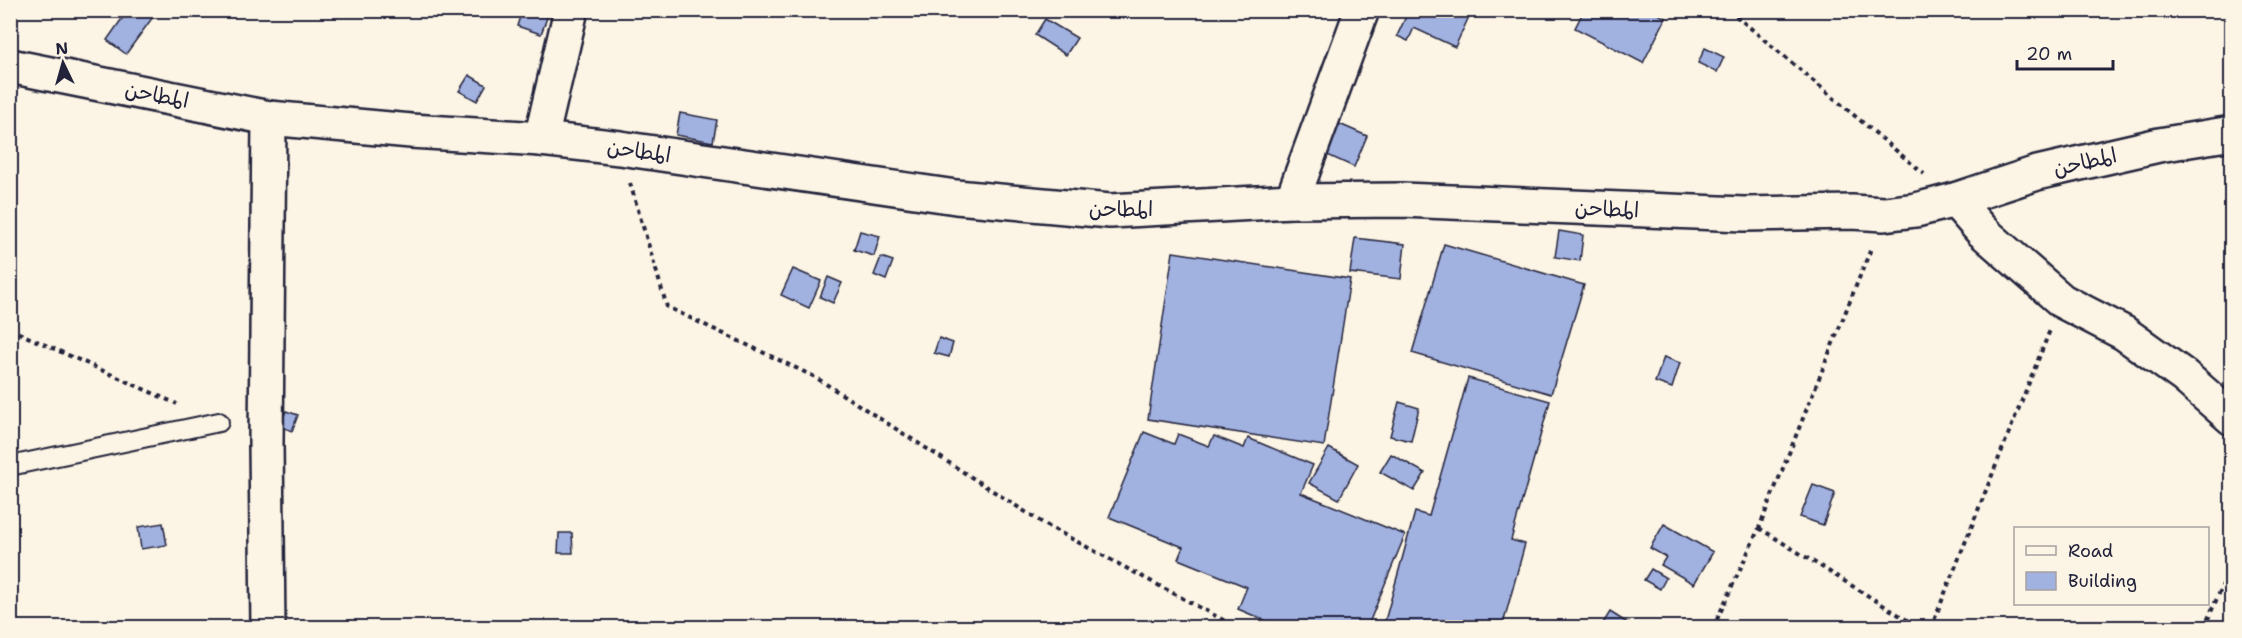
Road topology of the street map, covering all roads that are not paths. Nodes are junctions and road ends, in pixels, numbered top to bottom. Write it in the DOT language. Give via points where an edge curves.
graph roads {
  1 [pos="571,10"];
  2 [pos="1362,10"];
  3 [pos="10,66"];
  4 [pos="269,118"];
  5 [pos="2232,133"];
  6 [pos="542,139"];
  7 [pos="1955,200"];
  8 [pos="1292,201"];
  9 [pos="2232,418"];
  10 [pos="219,422"];
  11 [pos="10,466"];
  12 [pos="268,627"];
  1 -- 6 [label="main road"];
  2 -- 8 [label="main road"];
  3 -- 4 [label="main road, المطاحن"];
  4 -- 6 [label="main road, المطاحن"];
  4 -- 12 [label="main road"];
  5 -- 7 [label="main road, المطاحن" via="2037,172"];
  6 -- 8 [label="main road, المطاحن" via="956,197 1110,212"];
  7 -- 8 [label="main road, المطاحن" via="1884,214 1744,214 1402,200"];
  7 -- 9 [label="main road" via="1982,231 2062,301 2124,333 2184,376"];
  10 -- 11 [label="lane"];
}
